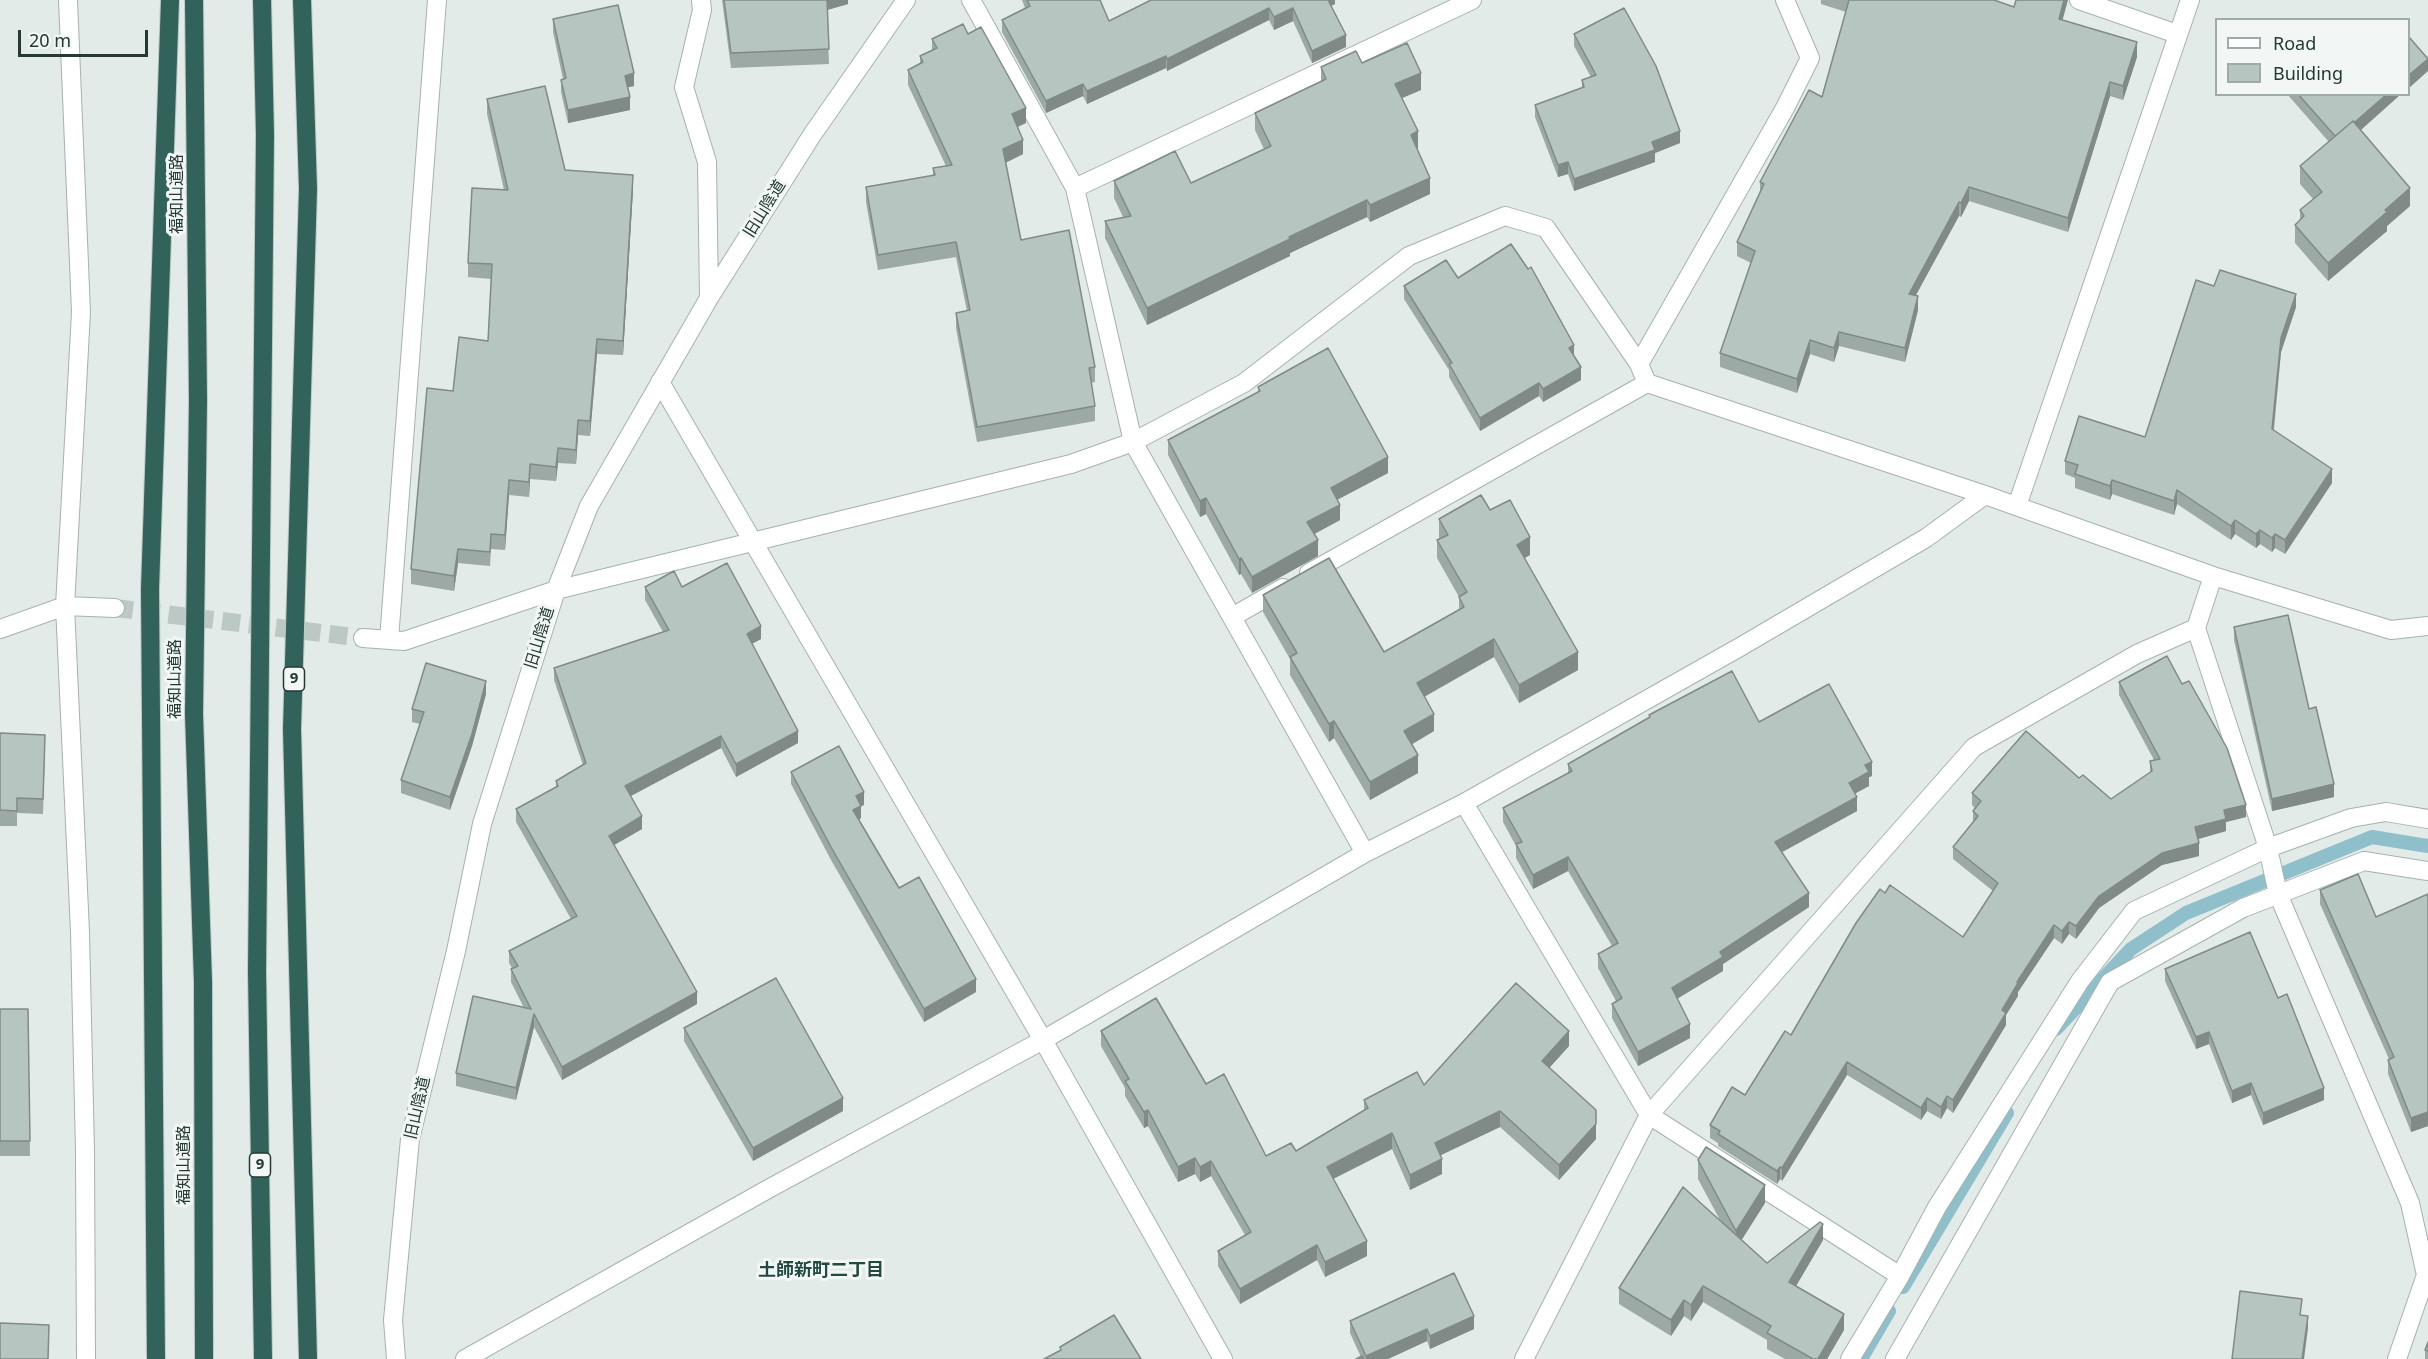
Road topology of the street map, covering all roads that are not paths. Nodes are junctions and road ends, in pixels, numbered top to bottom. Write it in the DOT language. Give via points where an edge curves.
graph roads {
  1 [pos="68,0"];
  2 [pos="170,0"];
  3 [pos="195,0"];
  4 [pos="262,0"];
  5 [pos="302,0"];
  6 [pos="437,0"];
  7 [pos="701,0"];
  8 [pos="906,0"];
  9 [pos="971,0"];
  10 [pos="1472,0"];
  11 [pos="1785,0"];
  12 [pos="2079,0"];
  13 [pos="2190,0"];
  14 [pos="2177,34"];
  15 [pos="1075,188"];
  16 [pos="709,298"];
  17 [pos="1640,364"];
  18 [pos="660,381"];
  19 [pos="1647,383"];
  20 [pos="1133,442"];
  21 [pos="1985,495"];
  22 [pos="2016,506"];
  23 [pos="752,542"];
  24 [pos="2213,576"];
  25 [pos="556,590"];
  26 [pos="65,606"];
  27 [pos="115,608"];
  28 [pos="1232,617"];
  29 [pos="2428,627"];
  30 [pos="2196,628"];
  31 [pos="0,629"];
  32 [pos="363,638"];
  33 [pos="389,640"];
  34 [pos="1464,803"];
  35 [pos="2428,819"];
  36 [pos="2268,848"];
  37 [pos="1365,853"];
  38 [pos="2428,872"];
  39 [pos="2278,894"];
  40 [pos="1043,1040"];
  41 [pos="1648,1115"];
  42 [pos="2425,1257"];
  43 [pos="1900,1276"];
  44 [pos="87,1359"];
  45 [pos="156,1359"];
  46 [pos="204,1359"];
  47 [pos="262,1359"];
  48 [pos="308,1359"];
  49 [pos="396,1359"];
  50 [pos="465,1359"];
  51 [pos="1223,1359"];
  52 [pos="1524,1359"];
  53 [pos="1850,1359"];
  54 [pos="1895,1359"];
  55 [pos="2397,1359"];
  1 -- 26 [label="street" via="81,312"];
  2 -- 45 [label="highway" via="150,589"];
  3 -- 46 [label="highway, 福知山道路" via="198,400 194,714 203,982"];
  4 -- 47 [label="highway, 9" via="265,135 257,971"];
  5 -- 48 [label="highway, 9" via="308,189 292,729"];
  6 -- 33 [label="street"];
  7 -- 16 [label="street" via="684,87 707,162"];
  8 -- 16 [label="street, 旧山陰道" via="812,135"];
  9 -- 15 [label="street"];
  10 -- 15 [label="street"];
  11 -- 17 [label="street" via="1810,58"];
  12 -- 14 [label="street"];
  13 -- 14 [label="street"];
  14 -- 22 [label="street"];
  15 -- 20 [label="street"];
  16 -- 18 [label="street, 旧山陰道"];
  17 -- 19 [label="street"];
  17 -- 20 [label="street" via="1546,228 1505,216 1409,256 1244,383"];
  18 -- 23 [label="street"];
  18 -- 25 [label="street, 旧山陰道" via="589,506"];
  19 -- 21 [label="street"];
  19 -- 28 [label="street"];
  20 -- 23 [label="street" via="1071,464"];
  20 -- 28 [label="street"];
  21 -- 22 [label="street"];
  21 -- 34 [label="street" via="1926,538"];
  22 -- 24 [label="street"];
  23 -- 25 [label="street"];
  23 -- 40 [label="street"];
  24 -- 29 [label="street" via="2391,630"];
  24 -- 30 [label="street"];
  25 -- 33 [label="street" via="404,641"];
  25 -- 49 [label="street, 旧山陰道" via="482,824 410,1139 393,1320"];
  26 -- 27 [label="street"];
  26 -- 31 [label="street"];
  26 -- 44 [label="street" via="80,932"];
  28 -- 37 [label="street"];
  30 -- 36 [label="street"];
  30 -- 41 [label="street" via="2137,654 1974,747"];
  32 -- 33 [label="street"];
  34 -- 37 [label="street"];
  34 -- 41 [label="street"];
  35 -- 36 [label="street" via="2386,812 2350,818"];
  36 -- 39 [label="street"];
  36 -- 43 [label="street" via="2134,911 2080,981 1937,1207"];
  37 -- 40 [label="street"];
  38 -- 39 [label="street" via="2364,861"];
  39 -- 42 [label="street" via="2410,1203"];
  39 -- 54 [label="street" via="2110,982"];
  40 -- 50 [label="street"];
  40 -- 51 [label="street"];
  41 -- 43 [label="street"];
  41 -- 52 [label="street"];
  42 -- 55 [label="street" via="2426,1275"];
  43 -- 53 [label="street"];
}
